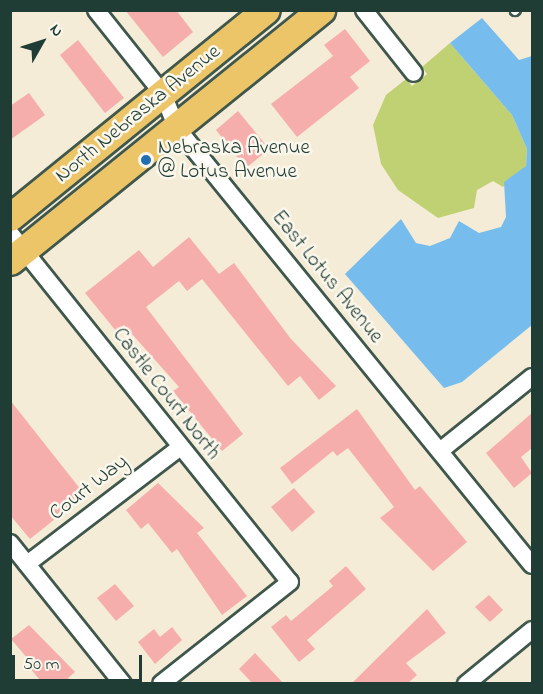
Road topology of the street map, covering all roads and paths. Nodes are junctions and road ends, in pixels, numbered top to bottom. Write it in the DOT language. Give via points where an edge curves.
graph roads {
  1 [pos="96,10"];
  2 [pos="266,10"];
  3 [pos="321,10"];
  4 [pos="364,10"];
  5 [pos="414,73"];
  6 [pos="163,94"];
  7 [pos="176,127"];
  8 [pos="10,217"];
  9 [pos="15,248"];
  10 [pos="532,377"];
  11 [pos="179,448"];
  12 [pos="440,451"];
  13 [pos="10,543"];
  14 [pos="27,564"];
  15 [pos="532,565"];
  16 [pos="532,630"];
  17 [pos="123,684"];
  18 [pos="161,684"];
  19 [pos="466,684"];
  1 -- 6 [label="street, East Lotus Avenue"];
  2 -- 6 [label="main road, North Nebraska Avenue"];
  3 -- 7 [label="main road, North Nebraska Avenue"];
  4 -- 5 [label="street"];
  6 -- 7 [label="street, East Lotus Avenue"];
  6 -- 8 [label="main road, North Nebraska Avenue"];
  7 -- 9 [label="main road, North Nebraska Avenue"];
  7 -- 12 [label="street, East Lotus Avenue"];
  9 -- 11 [label="street, Castle Court North"];
  10 -- 12 [label="street"];
  11 -- 14 [label="street, Court Way"];
  11 -- 18 [label="street, Castle Court North" via="290,582"];
  12 -- 15 [label="street, East Lotus Avenue"];
  13 -- 14 [label="street"];
  14 -- 17 [label="street"];
  16 -- 19 [label="street"];
}
